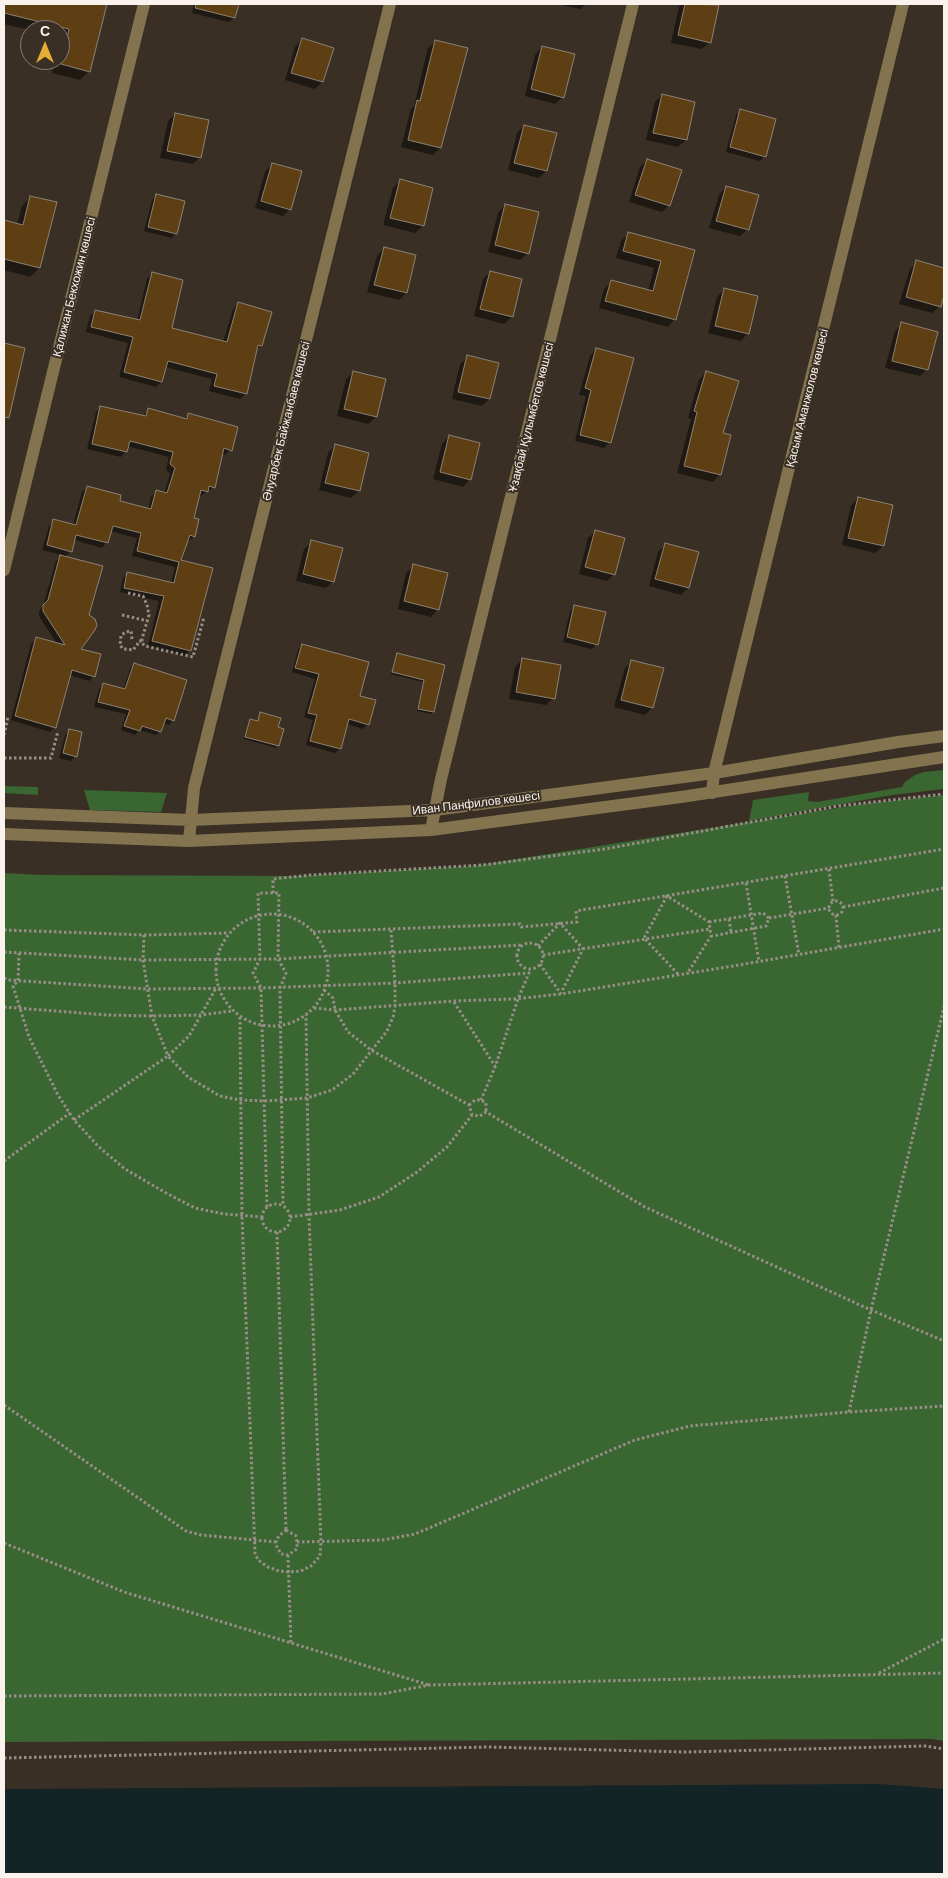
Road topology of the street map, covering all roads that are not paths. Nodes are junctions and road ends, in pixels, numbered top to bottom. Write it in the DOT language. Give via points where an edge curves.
graph roads {
  1 [pos="144,4"];
  2 [pos="390,4"];
  3 [pos="633,4"];
  4 [pos="903,4"];
  5 [pos="4,570"];
  6 [pos="944,736"];
  7 [pos="944,757"];
  8 [pos="714,773"];
  9 [pos="712,793"];
  10 [pos="435,810"];
  11 [pos="4,813"];
  12 [pos="190,820"];
  13 [pos="431,830"];
  14 [pos="4,834"];
  15 [pos="189,840"];
  1 -- 5 [label="street, Қалижан Бекхожин көшесі"];
  2 -- 12 [label="street, Әнуарбек Байжанбаев көшесі" via="194,788"];
  3 -- 10 [label="street, Ұзақбай Құлымбетов көшесі"];
  4 -- 8 [label="street, Қасым Аманжолов көшесі"];
  6 -- 8 [label="street, Иван Панфилов көшесі"];
  7 -- 9 [label="street, Иван Панфилов көшесі"];
  8 -- 9 [label="street, Қасым Аманжолов көшесі"];
  8 -- 10 [label="street, Иван Панфилов көшесі"];
  9 -- 13 [label="street, Иван Панфилов көшесі"];
  10 -- 12 [label="street, Иван Панфилов көшесі"];
  10 -- 13 [label="street, Ұзақбай Құлымбетов көшесі"];
  11 -- 12 [label="street, Иван Панфилов көшесі"];
  12 -- 15 [label="street, Әнуарбек Байжанбаев көшесі"];
  13 -- 15 [label="street, Иван Панфилов көшесі"];
  14 -- 15 [label="street, Иван Панфилов көшесі"];
}
